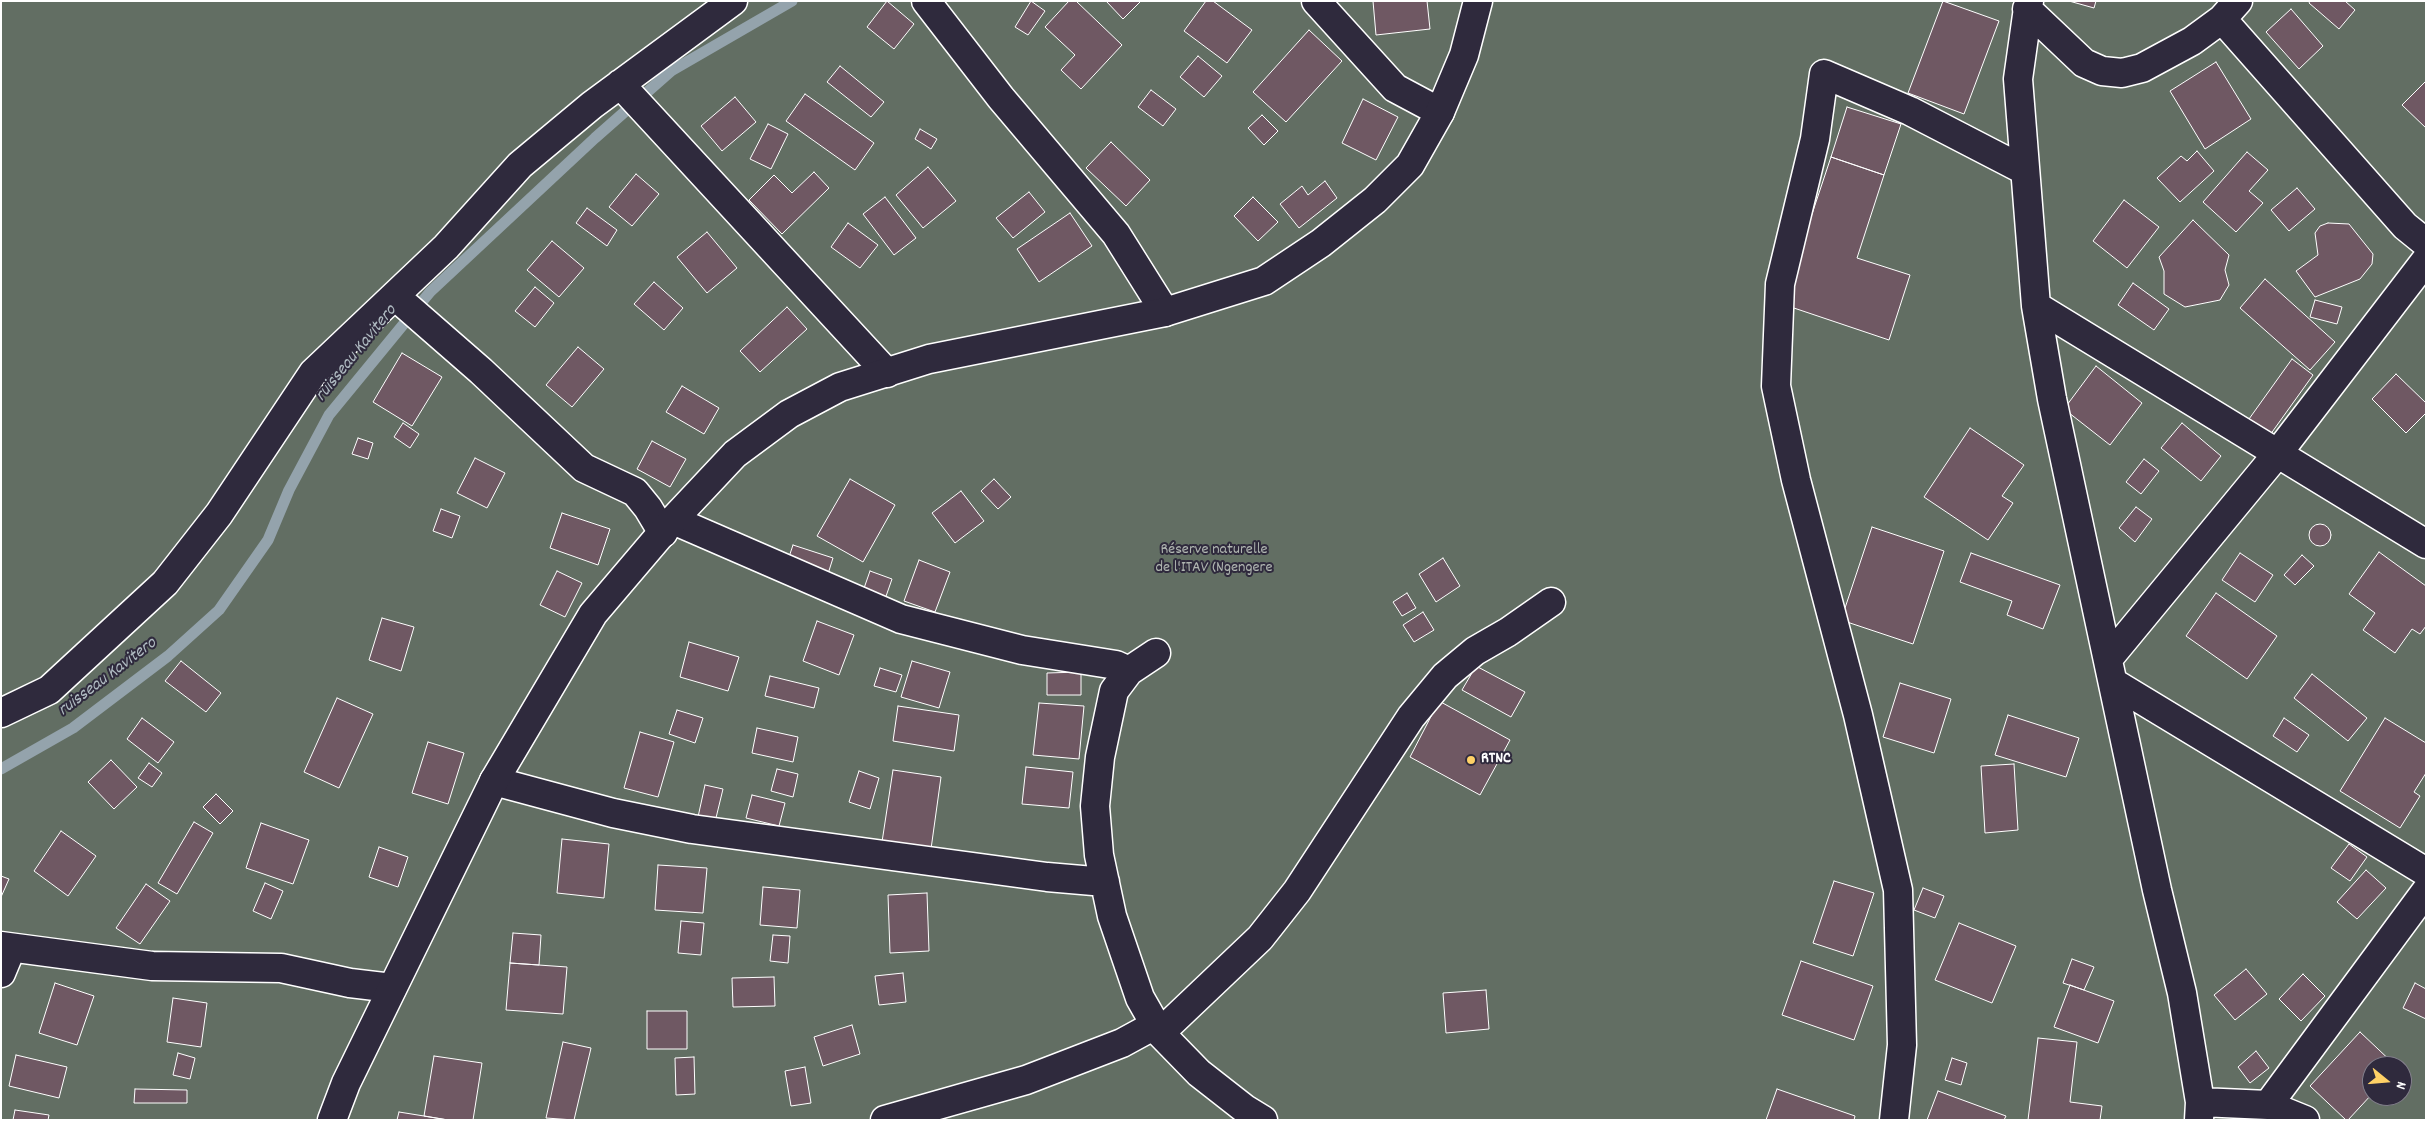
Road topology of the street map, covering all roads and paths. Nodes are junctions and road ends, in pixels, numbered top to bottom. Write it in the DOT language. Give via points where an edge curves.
graph roads {
  1 [pos="733,1"];
  2 [pos="926,1"];
  3 [pos="1316,1"];
  4 [pos="1478,1"];
  5 [pos="2028,5"];
  6 [pos="2230,10"];
  7 [pos="620,84"];
  8 [pos="1440,112"];
  9 [pos="2024,170"];
  10 [pos="2426,243"];
  11 [pos="2426,260"];
  12 [pos="395,296"];
  13 [pos="2036,306"];
  14 [pos="1165,312"];
  15 [pos="887,372"];
  16 [pos="2278,453"];
  17 [pos="668,526"];
  18 [pos="2426,544"];
  19 [pos="1551,602"];
  20 [pos="1156,653"];
  21 [pos="1129,671"];
  22 [pos="2111,671"];
  23 [pos="1,713"];
  24 [pos="494,781"];
  25 [pos="2426,872"];
  26 [pos="1105,882"];
  27 [pos="2426,891"];
  28 [pos="4,956"];
  29 [pos="392,988"];
  30 [pos="1157,1029"];
  31 [pos="2268,1105"];
  32 [pos="2199,1111"];
  33 [pos="930,1114"];
  34 [pos="332,1120"];
  35 [pos="885,1120"];
  36 [pos="1263,1120"];
  37 [pos="1894,1120"];
  38 [pos="2305,1120"];
  1 -- 7 [label="street"];
  2 -- 14 [label="street" via="1001,98 1116,234"];
  3 -- 8 [label="street" via="1395,88"];
  4 -- 8 [label="street" via="1464,55"];
  5 -- 6 [label="street" via="2084,63 2102,71 2122,74 2151,64 2192,41"];
  5 -- 9 [label="street" via="2018,79"];
  6 -- 10 [label="street" via="2405,226"];
  7 -- 12 [label="street" via="520,166 446,247"];
  7 -- 15 [label="street"];
  8 -- 14 [label="street" via="1410,165 1375,200 1321,243 1264,281"];
  9 -- 13 [label="street"];
  9 -- 37 [label="street" via="1910,111 1824,74 1815,139 1780,284 1776,386 1796,480 1858,715 1898,890 1902,1045"];
  11 -- 16 [label="street"];
  12 -- 17 [label="street" via="584,468 635,492"];
  12 -- 23 [label="street" via="313,373 219,514 165,583 49,690"];
  13 -- 16 [label="street"];
  13 -- 22 [label="street" via="2052,399"];
  14 -- 15 [label="street" via="929,359"];
  15 -- 17 [label="street" via="840,387 788,414 735,454"];
  16 -- 18 [label="street"];
  16 -- 22 [label="street"];
  17 -- 21 [label="street" via="901,619 1022,650 1116,665"];
  17 -- 24 [label="street" via="594,614"];
  19 -- 30 [label="street" via="1474,651 1445,676 1411,717 1297,891 1260,938"];
  20 -- 21 [label="street"];
  21 -- 26 [label="street" via="1114,690 1100,757 1095,806"];
  22 -- 25 [label="street"];
  22 -- 32 [label="street" via="2182,993"];
  24 -- 26 [label="street" via="692,830"];
  24 -- 29 [label="street"];
  26 -- 30 [label="street" via="1112,916 1140,998"];
  27 -- 31 [label="street"];
  28 -- 29 [label="street" via="152,966 281,968 350,983"];
  29 -- 34 [label="street" via="346,1083"];
  30 -- 33 [label="street"];
  30 -- 36 [label="street" via="1199,1073"];
  31 -- 32 [label="street"];
  31 -- 38 [label="street"];
  33 -- 35 [label="street"];
}
